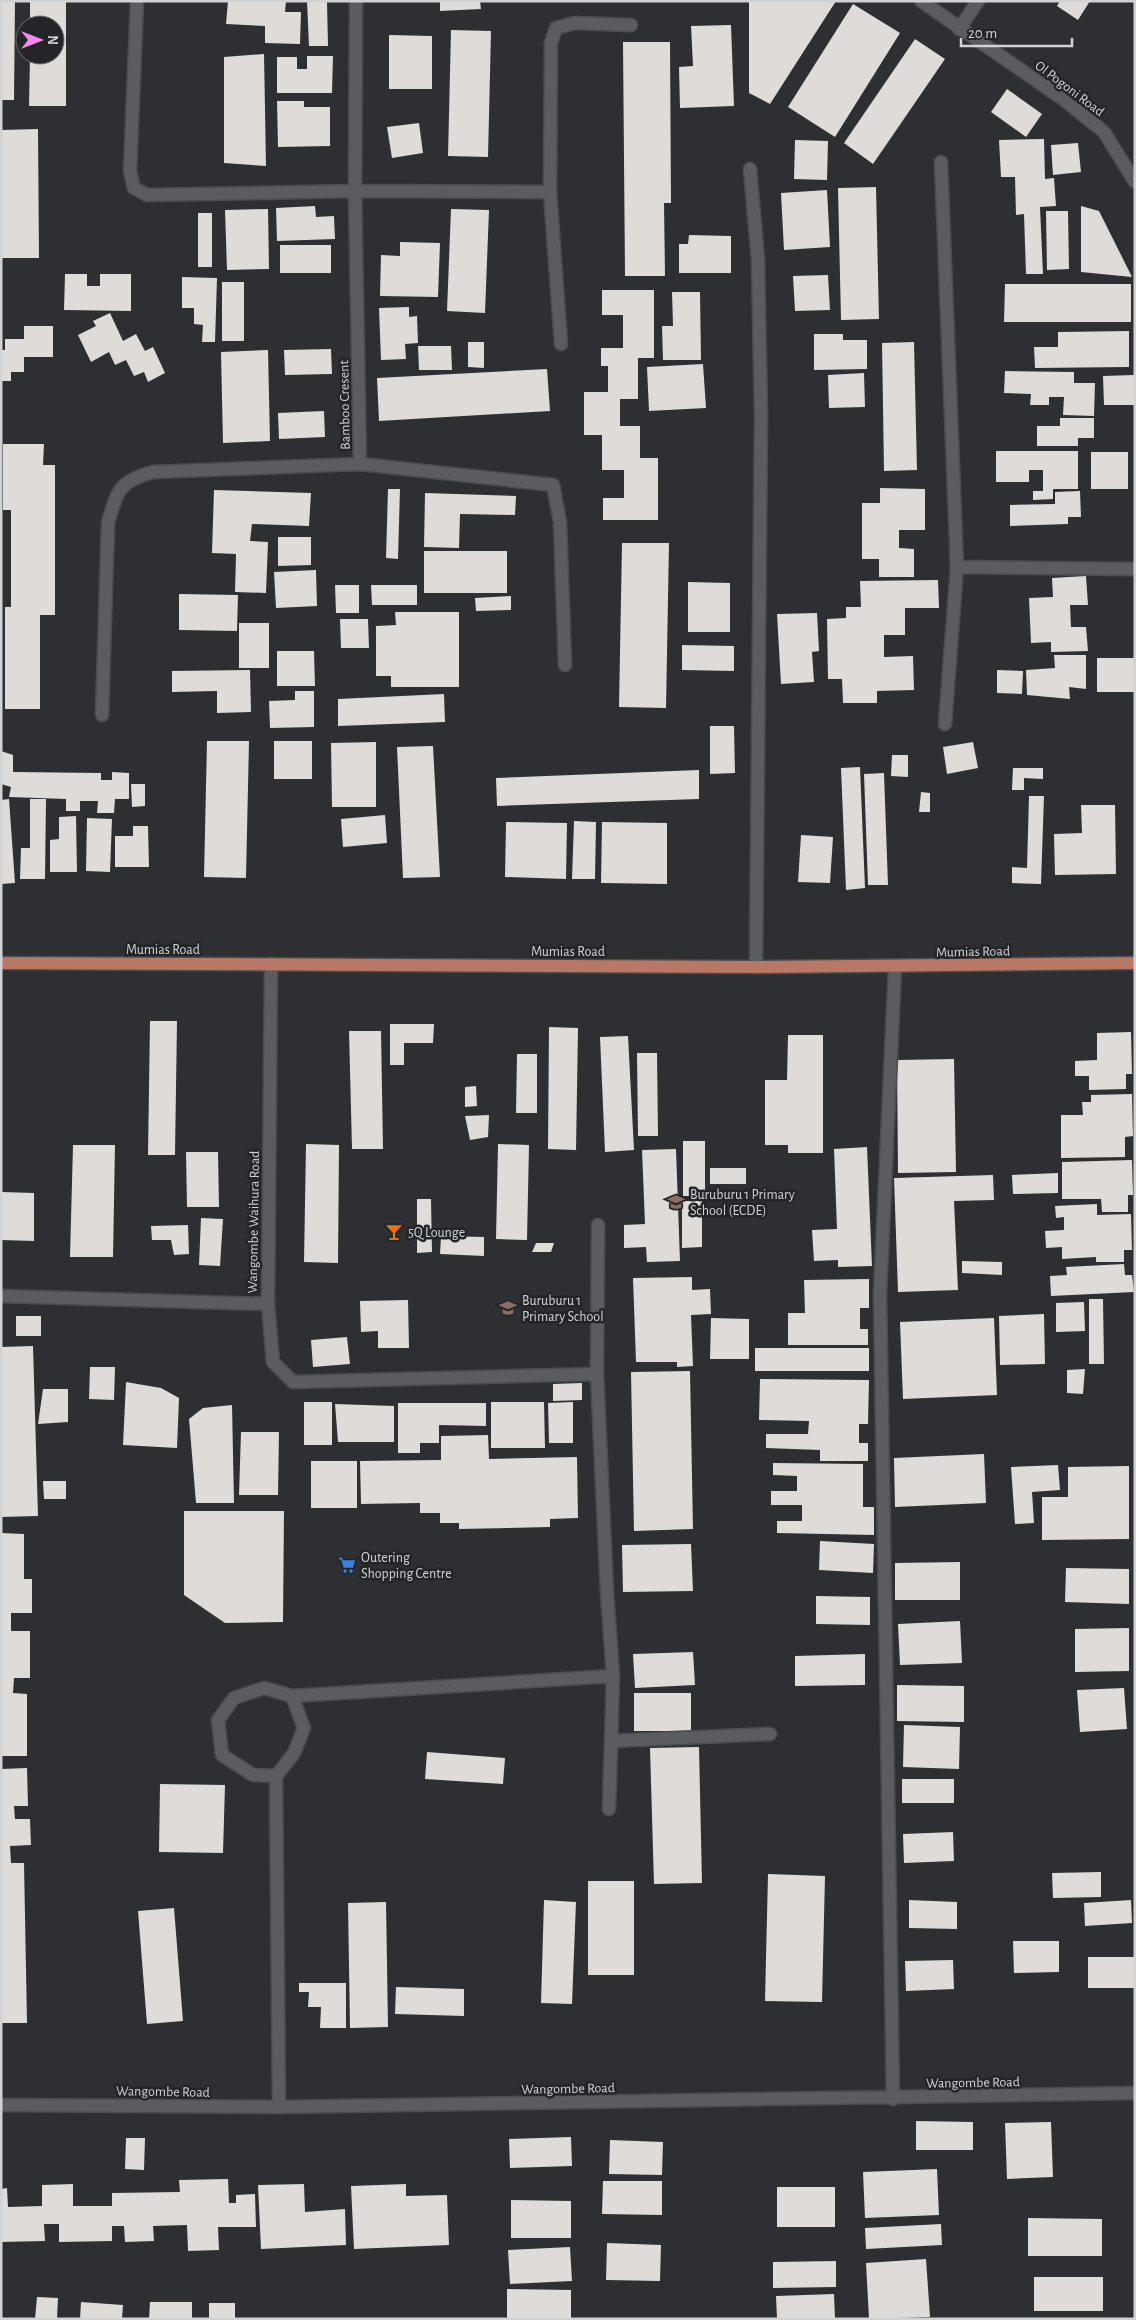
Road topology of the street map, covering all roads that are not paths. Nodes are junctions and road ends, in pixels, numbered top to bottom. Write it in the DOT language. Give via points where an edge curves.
graph roads {
  1 [pos="137,1"];
  2 [pos="356,1"];
  3 [pos="921,1"];
  4 [pos="978,1"];
  5 [pos="631,25"];
  6 [pos="959,29"];
  7 [pos="941,162"];
  8 [pos="750,169"];
  9 [pos="1135,182"];
  10 [pos="355,191"];
  11 [pos="550,192"];
  12 [pos="561,344"];
  13 [pos="360,464"];
  14 [pos="957,568"];
  15 [pos="1135,569"];
  16 [pos="565,664"];
  17 [pos="102,715"];
  18 [pos="944,724"];
  19 [pos="1,963"];
  20 [pos="1135,963"];
  21 [pos="271,964"];
  22 [pos="756,968"];
  23 [pos="895,968"];
  24 [pos="598,1225"];
  25 [pos="1,1296"];
  26 [pos="268,1304"];
  27 [pos="598,1374"];
  28 [pos="613,1676"];
  29 [pos="292,1696"];
  30 [pos="770,1734"];
  31 [pos="611,1742"];
  32 [pos="276,1776"];
  33 [pos="608,1809"];
  34 [pos="1135,2093"];
  35 [pos="893,2099"];
  36 [pos="1,2105"];
  37 [pos="279,2108"];
  1 -- 10 [label="street" via="130,170 134,188 147,195"];
  2 -- 10 [label="street, Bamboo Cresent"];
  3 -- 6 [label="street, Ol Pogoni Road"];
  4 -- 6 [label="street"];
  5 -- 11 [label="street" via="574,23 556,28 551,42"];
  6 -- 9 [label="street, Ol Pogoni Road" via="1063,99 1104,132"];
  7 -- 14 [label="street"];
  8 -- 22 [label="street" via="758,260 761,416"];
  10 -- 11 [label="street"];
  10 -- 13 [label="street, Bamboo Cresent"];
  11 -- 12 [label="street"];
  13 -- 16 [label="street, Bamboo Cresent" via="553,485 560,522"];
  13 -- 17 [label="street" via="153,472 131,478 116,494 108,522"];
  14 -- 15 [label="street"];
  14 -- 18 [label="street"];
  19 -- 21 [label="main road, Mumias Road"];
  20 -- 23 [label="main road, Mumias Road"];
  21 -- 22 [label="main road, Mumias Road"];
  21 -- 26 [label="street, Wangombe Waihura Road"];
  22 -- 23 [label="main road, Mumias Road"];
  23 -- 35 [label="street" via="880,1294"];
  24 -- 27 [label="street"];
  25 -- 26 [label="street, Wangombe Waihura Road"];
  26 -- 27 [label="street" via="272,1362 293,1382"];
  27 -- 28 [label="street"];
  28 -- 29 [label="street"];
  28 -- 31 [label="street"];
  29 -- 32 [label="street" via="304,1728 294,1753"];
  29 -- 32 [label="street" via="264,1688 234,1698 218,1720 222,1755 253,1775"];
  30 -- 31 [label="street"];
  31 -- 33 [label="street"];
  32 -- 37 [label="street"];
  34 -- 35 [label="street, Wangombe Road"];
  35 -- 37 [label="street, Wangombe Road"];
  36 -- 37 [label="street, Wangombe Road"];
}
